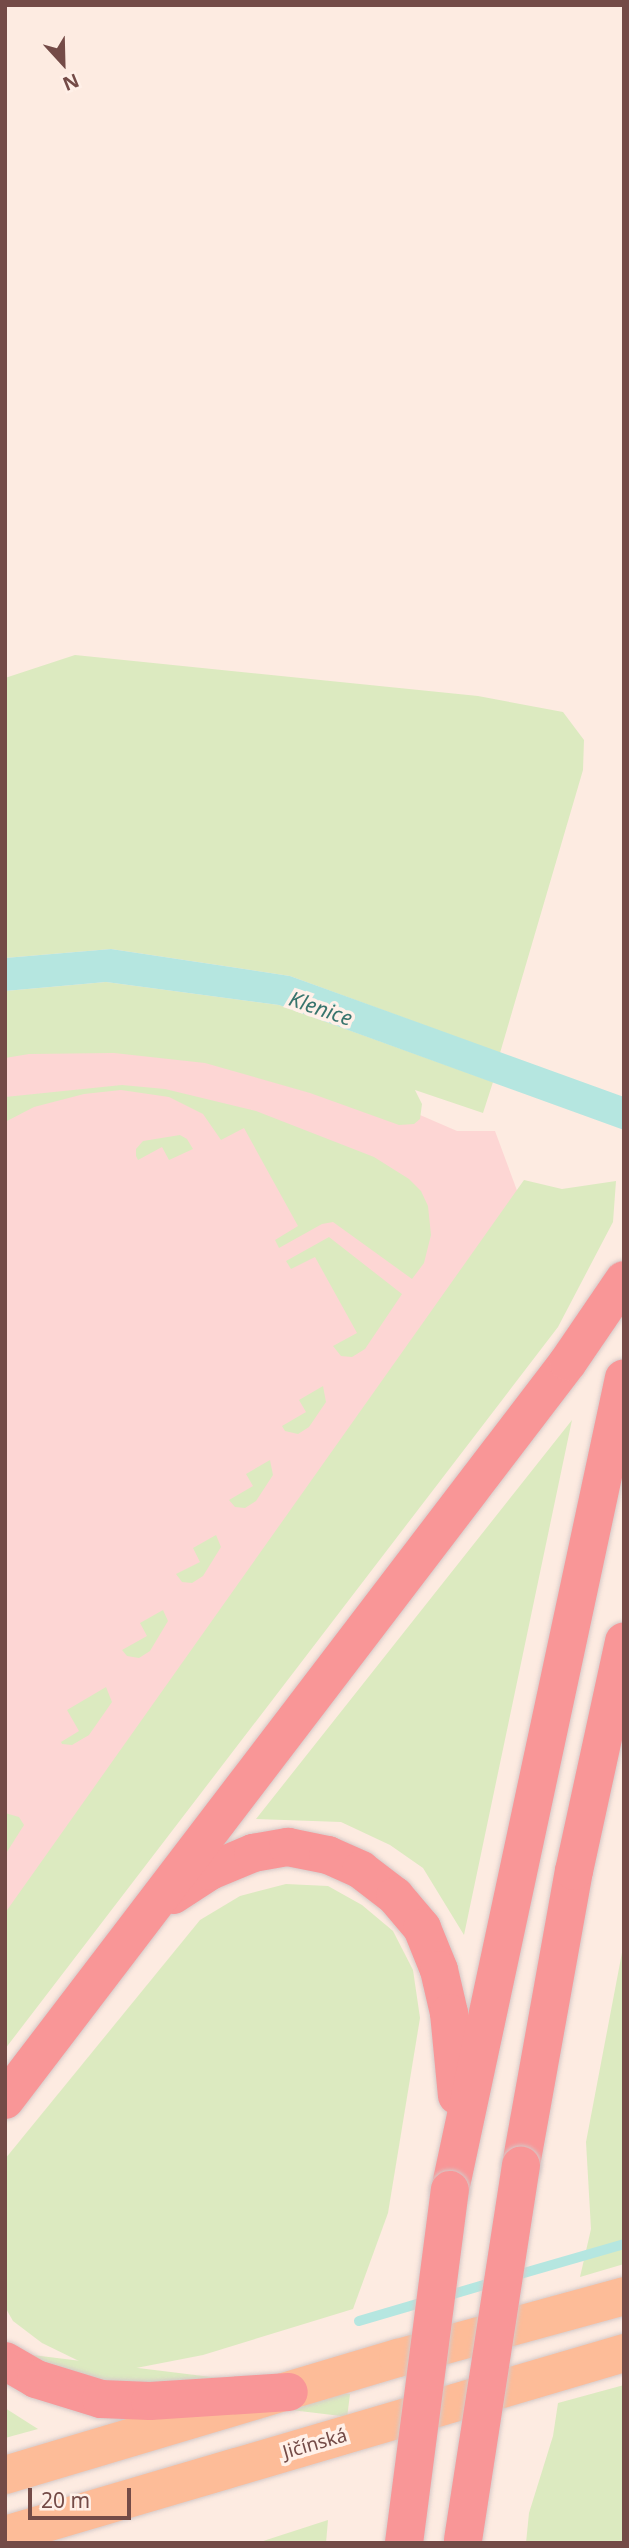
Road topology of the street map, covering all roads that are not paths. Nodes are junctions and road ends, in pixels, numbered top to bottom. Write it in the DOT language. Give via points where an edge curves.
graph roads {
  1 [pos="624,1280"];
  2 [pos="624,1378"];
  3 [pos="624,1641"];
  4 [pos="624,1749"];
  5 [pos="574,1871"];
  6 [pos="153,1907"];
  7 [pos="5,2100"];
  8 [pos="450,2190"];
  9 [pos="624,2296"];
  10 [pos="624,2353"];
  11 [pos="5,2361"];
  12 [pos="289,2392"];
  13 [pos="5,2475"];
  14 [pos="5,2535"];
  15 [pos="463,2541"];
  16 [pos="404,2543"];
  1 -- 6 [label="highway" via="568,1362"];
  2 -- 8 [label="highway"];
  3 -- 5 [label="highway"];
  4 -- 5 [label="highway"];
  5 -- 15 [label="highway, bridge" via="521,2165"];
  6 -- 7 [label="highway"];
  6 -- 8 [label="highway" via="210,1871 253,1853 288,1847 328,1855 360,1870 395,1896 422,1928 449,2013 457,2101"];
  8 -- 16 [label="highway, bridge"];
  9 -- 12 [label="main road"];
  10 -- 14 [label="main road, Jičínská"];
  11 -- 12 [label="highway" via="36,2379 101,2399 150,2401"];
  12 -- 13 [label="main road"];
}
